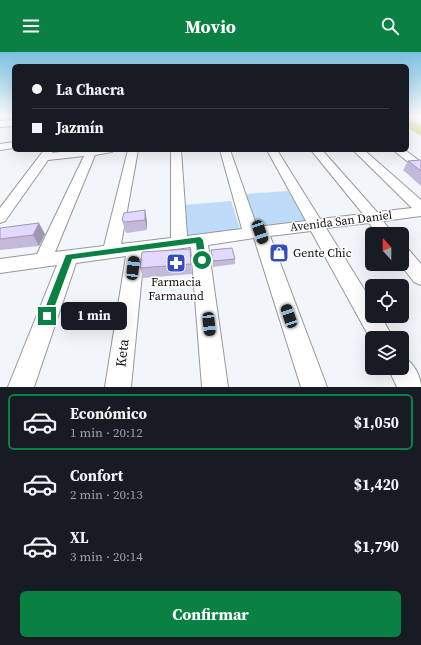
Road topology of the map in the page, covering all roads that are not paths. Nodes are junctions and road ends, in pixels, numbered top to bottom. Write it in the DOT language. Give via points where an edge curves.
graph roads {
  1 [pos="12,138"];
  2 [pos="0,147"];
  3 [pos="66,152"];
  4 [pos="86,152"];
  5 [pos="133,152"];
  6 [pos="176,152"];
  7 [pos="226,152"];
  8 [pos="273,152"];
  9 [pos="318,152"];
  10 [pos="360,152"];
  11 [pos="401,152"];
  12 [pos="46,153"];
  13 [pos="421,167"];
  14 [pos="421,210"];
  15 [pos="373,217"];
  16 [pos="0,218"];
  17 [pos="315,225"];
  18 [pos="380,227"];
  19 [pos="255,233"];
  20 [pos="200,240"];
  21 [pos="179,242"];
  22 [pos="136,248"];
  23 [pos="110,252"];
  24 [pos="69,257"];
  25 [pos="43,260"];
  26 [pos="409,262"];
  27 [pos="0,266"];
  28 [pos="421,277"];
  29 [pos="378,331"];
  30 [pos="404,375"];
  31 [pos="21,387"];
  32 [pos="118,387"];
  33 [pos="215,387"];
  34 [pos="314,387"];
  35 [pos="411,387"];
  1 -- 2 [label="street"];
  3 -- 12 [label="street"];
  4 -- 25 [label="street"];
  5 -- 23 [label="street"];
  6 -- 21 [label="street"];
  7 -- 19 [label="street"];
  8 -- 17 [label="street"];
  9 -- 15 [label="street"];
  10 -- 14 [label="street"];
  11 -- 13 [label="street"];
  12 -- 16 [label="street"];
  14 -- 15 [label="street, Avenida San Daniel"];
  15 -- 17 [label="street, Avenida San Daniel"];
  15 -- 18 [label="street"];
  17 -- 19 [label="street, Avenida San Daniel"];
  17 -- 29 [label="street"];
  19 -- 20 [label="street, Avenida San Daniel"];
  19 -- 34 [label="street"];
  20 -- 21 [label="street, Avenida San Daniel"];
  20 -- 33 [label="street"];
  21 -- 22 [label="street, Avenida San Daniel"];
  22 -- 23 [label="street, Avenida San Daniel"];
  22 -- 32 [label="street, Keta"];
  23 -- 24 [label="street, Avenida San Daniel"];
  24 -- 25 [label="street, Avenida San Daniel"];
  24 -- 31 [label="street"];
  25 -- 27 [label="street, Avenida San Daniel"];
  26 -- 28 [label="street"];
  30 -- 35 [label="street"];
}
